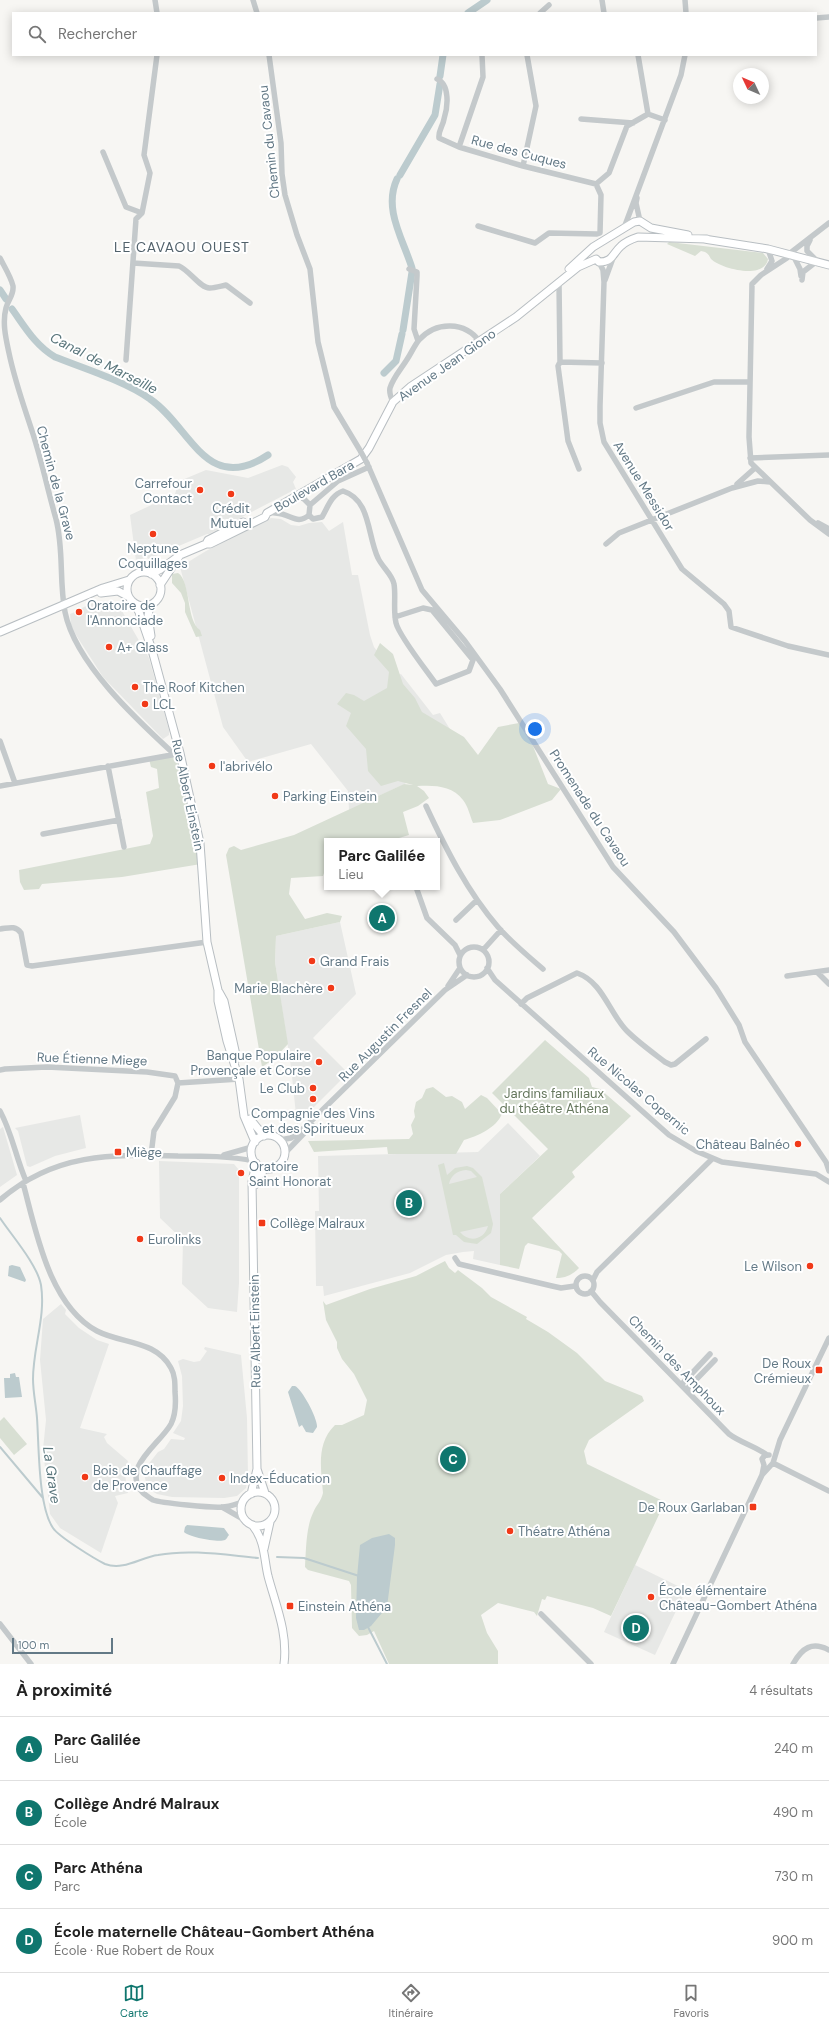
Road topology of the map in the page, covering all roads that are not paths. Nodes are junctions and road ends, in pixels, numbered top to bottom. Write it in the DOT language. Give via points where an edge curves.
graph roads {
  1 [pos="155,0"];
  2 [pos="253,0"];
  3 [pos="602,0"];
  4 [pos="685,0"];
  5 [pos="549,5"];
  6 [pos="157,12"];
  7 [pos="257,12"];
  8 [pos="541,12"];
  9 [pos="604,12"];
  10 [pos="686,12"];
  11 [pos="829,17"];
  12 [pos="817,18"];
  13 [pos="157,56"];
  14 [pos="269,56"];
  15 [pos="482,56"];
  16 [pos="527,56"];
  17 [pos="638,56"];
  18 [pos="685,56"];
  19 [pos="440,80"];
  20 [pos="648,114"];
  21 [pos="581,119"];
  22 [pos="665,120"];
  23 [pos="633,123"];
  24 [pos="459,147"];
  25 [pos="103,152"];
  26 [pos="523,166"];
  27 [pos="596,184"];
  28 [pos="639,190"];
  29 [pos="142,212"];
  30 [pos="641,223"];
  31 [pos="829,223"];
  32 [pos="478,226"];
  33 [pos="624,228"];
  34 [pos="814,235"];
  35 [pos="638,237"];
  36 [pos="707,240"];
  37 [pos="593,247"];
  38 [pos="768,249"];
  39 [pos="791,254"];
  40 [pos="0,258"];
  41 [pos="613,258"];
  42 [pos="597,260"];
  43 [pos="816,261"];
  44 [pos="133,263"];
  45 [pos="829,265"];
  46 [pos="412,270"];
  47 [pos="761,275"];
  48 [pos="604,282"];
  49 [pos="559,283"];
  50 [pos="534,302"];
  51 [pos="250,303"];
  52 [pos="418,341"];
  53 [pos="480,342"];
  54 [pos="126,360"];
  55 [pos="560,362"];
  56 [pos="602,363"];
  57 [pos="750,382"];
  58 [pos="393,402"];
  59 [pos="636,408"];
  60 [pos="829,455"];
  61 [pos="750,458"];
  62 [pos="365,461"];
  63 [pos="755,468"];
  64 [pos="579,469"];
  65 [pos="770,482"];
  66 [pos="732,488"];
  67 [pos="297,496"];
  68 [pos="310,505"];
  69 [pos="268,513"];
  70 [pos="309,515"];
  71 [pos="652,519"];
  72 [pos="810,520"];
  73 [pos="829,529"];
  74 [pos="829,534"];
  75 [pos="606,544"];
  76 [pos="180,555"];
  77 [pos="151,574"];
  78 [pos="129,580"];
  79 [pos="160,585"];
  80 [pos="85,596"];
  81 [pos="131,600"];
  82 [pos="64,605"];
  83 [pos="150,605"];
  84 [pos="395,617"];
  85 [pos="0,632"];
  86 [pos="152,650"];
  87 [pos="829,656"];
  88 [pos="0,741"];
  89 [pos="177,754"];
  90 [pos="108,766"];
  91 [pos="15,783"];
  92 [pos="0,786"];
  93 [pos="426,806"];
  94 [pos="119,820"];
  95 [pos="43,834"];
  96 [pos="124,847"];
  97 [pos="417,890"];
  98 [pos="477,900"];
  99 [pos="456,920"];
  100 [pos="0,929"];
  101 [pos="501,930"];
  102 [pos="208,942"];
  103 [pos="455,945"];
  104 [pos="466,949"];
  105 [pos="483,950"];
  106 [pos="460,955"];
  107 [pos="460,968"];
  108 [pos="487,968"];
  109 [pos="543,969"];
  110 [pos="829,970"];
  111 [pos="818,973"];
  112 [pos="467,975"];
  113 [pos="480,975"];
  114 [pos="787,976"];
  115 [pos="495,980"];
  116 [pos="829,984"];
  117 [pos="445,990"];
  118 [pos="521,1004"];
  119 [pos="706,1039"];
  120 [pos="0,1070"];
  121 [pos="239,1079"];
  122 [pos="178,1083"];
  123 [pos="241,1090"];
  124 [pos="339,1096"];
  125 [pos="0,1111"];
  126 [pos="264,1136"];
  127 [pos="280,1140"];
  128 [pos="254,1144"];
  129 [pos="285,1153"];
  130 [pos="151,1155"];
  131 [pos="215,1157"];
  132 [pos="712,1159"];
  133 [pos="255,1162"];
  134 [pos="266,1168"];
  135 [pos="829,1172"];
  136 [pos="816,1174"];
  137 [pos="25,1182"];
  138 [pos="829,1182"];
  139 [pos="252,1193"];
  140 [pos="0,1200"];
  141 [pos="455,1258"];
  142 [pos="593,1280"];
  143 [pos="576,1286"];
  144 [pos="591,1291"];
  145 [pos="829,1338"];
  146 [pos="710,1354"];
  147 [pos="715,1360"];
  148 [pos="681,1385"];
  149 [pos="686,1390"];
  150 [pos="768,1460"];
  151 [pos="257,1469"];
  152 [pos="829,1490"];
  153 [pos="265,1493"];
  154 [pos="251,1494"];
  155 [pos="243,1502"];
  156 [pos="222,1507"];
  157 [pos="243,1518"];
  158 [pos="270,1522"];
  159 [pos="253,1526"];
  160 [pos="264,1549"];
  161 [pos="542,1614"];
  162 [pos="0,1624"];
  163 [pos="829,1650"];
  164 [pos="31,1664"];
  165 [pos="284,1664"];
  166 [pos="591,1664"];
  167 [pos="673,1664"];
  168 [pos="793,1664"];
  1 -- 6 [label="street"];
  2 -- 7 [label="street"];
  3 -- 9 [label="street"];
  4 -- 10 [label="street"];
  5 -- 8 [label="street"];
  11 -- 12 [label="street"];
  13 -- 29 [label="street" via="144,155 150,173"];
  14 -- 62 [label="street, Chemin du Cavaou" via="281,142 285,196 310,269 318,342 325,375 334,407"];
  15 -- 24 [label="street, Rue des Cuques" via="483,77"];
  16 -- 26 [label="street" via="536,106"];
  17 -- 20 [label="street"];
  18 -- 22 [label="street"];
  19 -- 24 [label="street" via="447,98 439,138"];
  20 -- 22 [label="street"];
  20 -- 23 [label="street"];
  21 -- 23 [label="street"];
  22 -- 28 [label="street"];
  23 -- 27 [label="street" via="627,126 609,173"];
  24 -- 26 [label="street, Rue des Cuques"];
  25 -- 29 [label="street" via="126,207"];
  26 -- 27 [label="street, Rue des Cuques"];
  27 -- 32 [label="street" via="601,195 600,233 549,233 535,243"];
  28 -- 30 [label="street" via="636,203"];
  28 -- 33 [label="street"];
  29 -- 44 [label="street" via="136,219"];
  30 -- 33 [label="street, Avenue Jean Giono" via="630,223"];
  30 -- 35 [label="street" via="642,232"];
  30 -- 36 [label="street" via="651,228"];
  31 -- 34 [label="street"];
  33 -- 37 [label="street, Avenue Jean Giono"];
  34 -- 39 [label="street"];
  34 -- 43 [label="street" via="808,242 807,251"];
  35 -- 36 [label="street"];
  35 -- 41 [label="street" via="628,240"];
  36 -- 38 [label="street"];
  37 -- 42 [label="street"];
  37 -- 50 [label="street, Avenue Jean Giono"];
  38 -- 39 [label="street"];
  38 -- 47 [label="street" via="772,261"];
  39 -- 43 [label="street"];
  39 -- 43 [label="street" via="800,269 802,280 803,272"];
  39 -- 47 [label="street"];
  40 -- 82 [label="street, Chemin de la Grave" via="13,285 4,329 15,384 33,435 59,533"];
  41 -- 42 [label="street, Avenue Jean Giono" via="608,261"];
  41 -- 48 [label="street, Avenue Messidor"];
  42 -- 48 [label="street, Avenue Messidor"];
  42 -- 49 [label="street, Avenue Jean Giono" via="578,267"];
  43 -- 45 [label="street"];
  44 -- 51 [label="street" via="179,266 204,287 209,289 226,285"];
  44 -- 54 [label="street"];
  46 -- 52 [label="street" via="417,272 418,276 414,329"];
  47 -- 57 [label="street" via="752,284"];
  48 -- 56 [label="street, Avenue Messidor"];
  49 -- 50 [label="street, Avenue Jean Giono"];
  49 -- 55 [label="street"];
  50 -- 53 [label="street, Avenue Jean Giono"];
  52 -- 53 [label="street" via="434,328 452,326 472,332"];
  52 -- 58 [label="street" via="390,389"];
  53 -- 58 [label="street, Avenue Jean Giono" via="410,387"];
  55 -- 56 [label="street"];
  55 -- 64 [label="street" via="560,387 568,441"];
  56 -- 71 [label="street, Avenue Messidor" via="600,423 604,442"];
  57 -- 59 [label="street" via="714,382"];
  57 -- 61 [label="street"];
  58 -- 62 [label="street, Avenue Jean Giono"];
  60 -- 61 [label="street"];
  61 -- 63 [label="street"];
  62 -- 67 [label="street, Boulevard Bara"];
  62 -- 68 [label="street"];
  62 -- 135 [label="street, Promenade du Cavaou" via="422,590 465,641 500,689 613,867 674,932 716,988 739,1025 745,1042 826,1162"];
  63 -- 65 [label="street"];
  63 -- 66 [label="street"];
  65 -- 66 [label="street" via="758,481"];
  65 -- 72 [label="street"];
  66 -- 71 [label="street"];
  67 -- 68 [label="street" via="304,498"];
  67 -- 69 [label="street, Boulevard Bara"];
  68 -- 70 [label="street"];
  69 -- 70 [label="street" via="283,514 294,520 305,519"];
  69 -- 76 [label="street, Boulevard Bara" via="265,517 210,544"];
  70 -- 84 [label="street" via="313,519 322,517 332,498 343,491 359,500 377,557 394,582"];
  71 -- 75 [label="street" via="619,533"];
  71 -- 87 [label="street, Avenue Messidor" via="682,569 724,604 729,612 731,627 788,646"];
  72 -- 73 [label="street"];
  72 -- 74 [label="street"];
  76 -- 77 [label="street, Boulevard Bara"];
  76 -- 79 [label="street"];
  77 -- 78 [label="street" via="141,572"];
  77 -- 79 [label="street"];
  78 -- 80 [label="street"];
  78 -- 81 [label="street" via="127,592"];
  79 -- 83 [label="street" via="159,596"];
  80 -- 81 [label="street" via="118,591"];
  80 -- 82 [label="street"];
  81 -- 83 [label="street" via="144,606"];
  81 -- 86 [label="street, Rue Albert Einstein" via="139,612"];
  82 -- 85 [label="street"];
  82 -- 89 [label="street, Chemin de la Grave" via="67,620 96,673 139,721"];
  83 -- 86 [label="street, Rue Albert Einstein" via="148,616"];
  84 -- 84 [label="street" via="396,624 436,684 469,671 473,660 432,610 423,608"];
  86 -- 89 [label="street, Rue Albert Einstein"];
  88 -- 91 [label="street"];
  89 -- 90 [label="street"];
  89 -- 102 [label="street, Rue Albert Einstein" via="200,843"];
  90 -- 91 [label="street"];
  90 -- 94 [label="street"];
  91 -- 92 [label="street"];
  93 -- 98 [label="street" via="455,866"];
  94 -- 95 [label="street"];
  94 -- 96 [label="street"];
  97 -- 103 [label="street" via="427,918"];
  98 -- 99 [label="street"];
  98 -- 101 [label="street"];
  100 -- 102 [label="street" via="18,929 27,964 32,966"];
  101 -- 105 [label="street"];
  101 -- 109 [label="street"];
  102 -- 121 [label="street, Rue Albert Einstein" via="218,990 224,1001"];
  103 -- 104 [label="street"];
  103 -- 106 [label="street"];
  104 -- 105 [label="street" via="474,947"];
  104 -- 106 [label="street"];
  105 -- 108 [label="street" via="488,958"];
  106 -- 107 [label="street"];
  107 -- 112 [label="street"];
  107 -- 117 [label="street, Rue Augustin Fresnel"];
  108 -- 113 [label="street"];
  108 -- 115 [label="street, Rue Nicolas Copernic"];
  110 -- 111 [label="street"];
  111 -- 114 [label="street"];
  111 -- 116 [label="street"];
  112 -- 113 [label="street"];
  112 -- 117 [label="street, Rue Augustin Fresnel"];
  113 -- 115 [label="street, Rue Nicolas Copernic"];
  115 -- 118 [label="street, Rue Nicolas Copernic"];
  117 -- 124 [label="street, Rue Augustin Fresnel"];
  118 -- 119 [label="street" via="527,998 577,973 601,993 627,1030 665,1062 676,1064"];
  118 -- 132 [label="street, Rue Nicolas Copernic" via="669,1135"];
  120 -- 122 [label="street, Rue Étienne Miege" via="47,1067 139,1072 175,1076"];
  121 -- 122 [label="street"];
  121 -- 123 [label="street, Rue Albert Einstein"];
  122 -- 130 [label="street" via="175,1097 154,1131"];
  123 -- 126 [label="street, Rue Albert Einstein" via="245,1096 251,1122"];
  123 -- 128 [label="street, Rue Albert Einstein" via="244,1116"];
  124 -- 127 [label="street, Rue Augustin Fresnel" via="294,1137"];
  124 -- 129 [label="street, Rue Augustin Fresnel"];
  125 -- 137 [label="street" via="8,1126"];
  126 -- 127 [label="street" via="275,1136"];
  126 -- 128 [label="street"];
  127 -- 129 [label="street"];
  128 -- 131 [label="street" via="240,1152"];
  128 -- 133 [label="street"];
  129 -- 134 [label="street" via="278,1165"];
  130 -- 131 [label="street"];
  130 -- 137 [label="street" via="92,1157 56,1167"];
  131 -- 133 [label="street"];
  132 -- 136 [label="street, Rue Nicolas Copernic" via="743,1166"];
  132 -- 142 [label="street" via="597,1272"];
  133 -- 134 [label="street"];
  133 -- 139 [label="street, Rue Albert Einstein"];
  134 -- 139 [label="street, Rue Albert Einstein" via="257,1178"];
  135 -- 136 [label="street"];
  136 -- 138 [label="street"];
  137 -- 140 [label="street"];
  137 -- 156 [label="street" via="46,1267 73,1310 98,1331 157,1352 167,1361 174,1374 175,1413 170,1425 140,1462 136,1473 139,1487 154,1500"];
  139 -- 151 [label="street, Rue Albert Einstein"];
  141 -- 143 [label="street" via="459,1264 538,1283 561,1288"];
  142 -- 143 [label="street" via="588,1276 582,1276 577,1280"];
  142 -- 144 [label="street" via="594,1287"];
  143 -- 144 [label="street" via="583,1294"];
  144 -- 148 [label="street, Chemin des Amphoux"];
  145 -- 150 [label="street"];
  146 -- 148 [label="street"];
  147 -- 149 [label="street"];
  148 -- 149 [label="street, Chemin des Amphoux"];
  149 -- 150 [label="street, Chemin des Amphoux" via="729,1434 759,1449"];
  150 -- 152 [label="street, Chemin des Amphoux"];
  150 -- 167 [label="street"];
  151 -- 153 [label="street, Rue Albert Einstein"];
  151 -- 154 [label="street, Rue Albert Einstein"];
  153 -- 154 [label="street"];
  153 -- 158 [label="street" via="276,1507 274,1518"];
  154 -- 155 [label="street"];
  155 -- 156 [label="street"];
  155 -- 157 [label="street"];
  156 -- 157 [label="street"];
  157 -- 159 [label="street"];
  158 -- 159 [label="street" via="265,1526"];
  158 -- 160 [label="street"];
  159 -- 160 [label="street"];
  160 -- 165 [label="street" via="284,1635"];
  161 -- 166 [label="street"];
  162 -- 164 [label="street"];
  163 -- 168 [label="street" via="815,1645 808,1647"];
}
